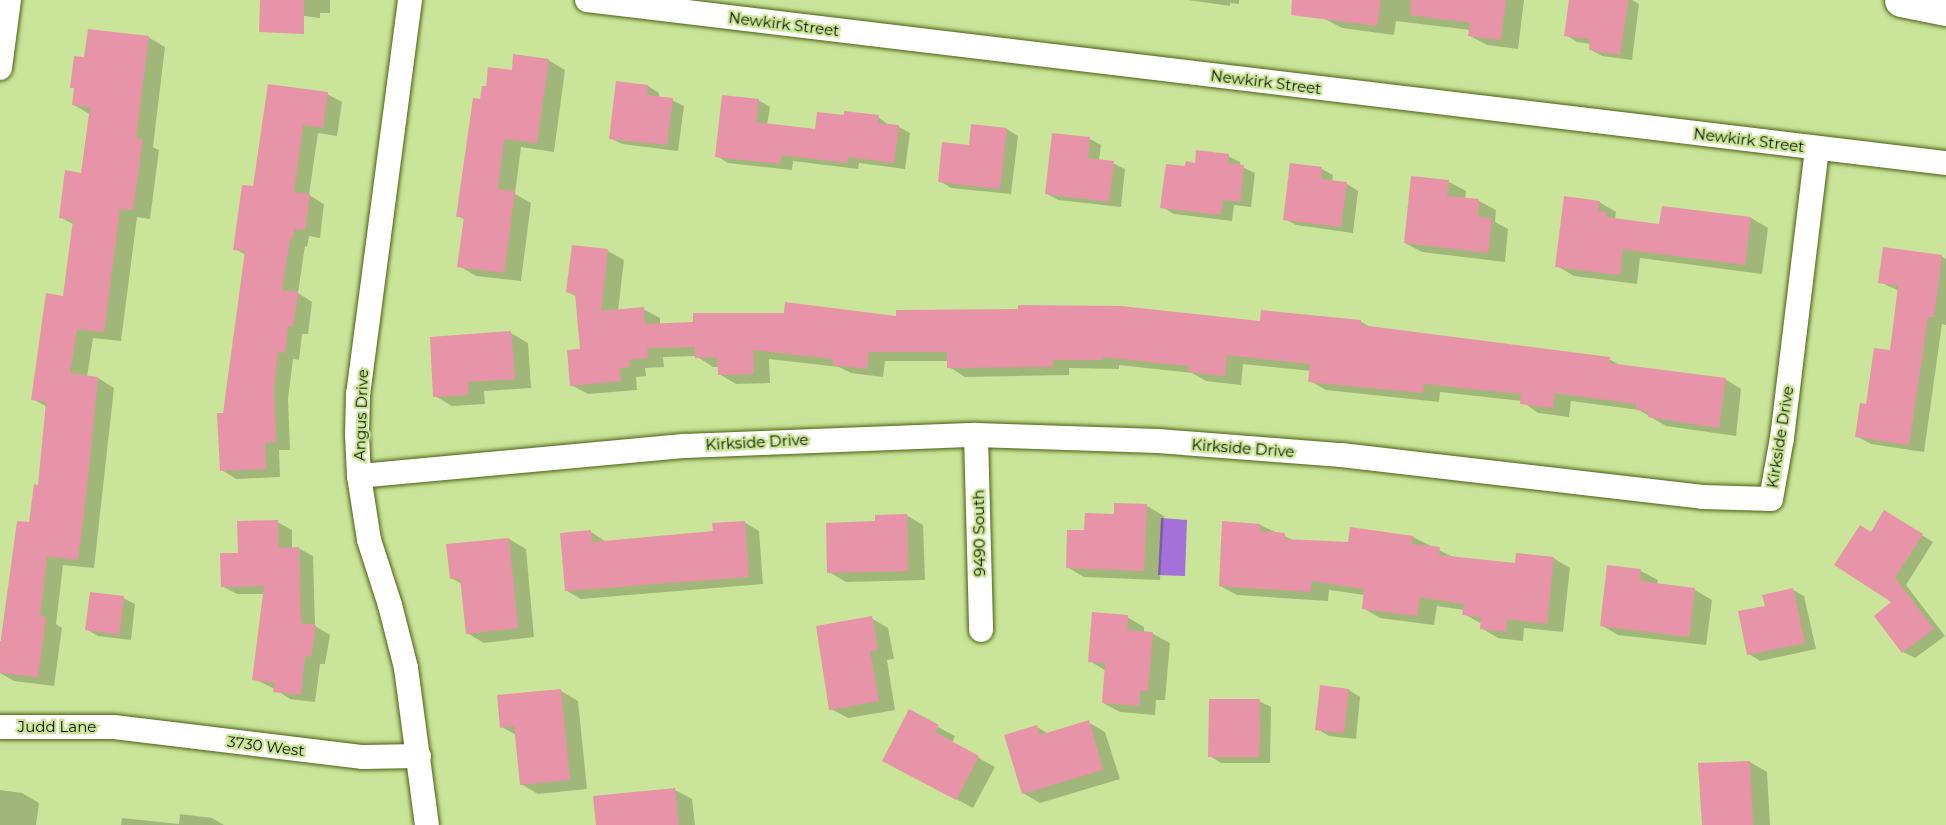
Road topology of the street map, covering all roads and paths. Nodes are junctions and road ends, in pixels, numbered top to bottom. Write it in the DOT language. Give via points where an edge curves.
graph roads {
  1 [pos="9,0"];
  2 [pos="410,0"];
  3 [pos="587,0"];
  4 [pos="1901,0"];
  5 [pos="1946,9"];
  6 [pos="0,68"];
  7 [pos="1817,148"];
  8 [pos="1946,163"];
  9 [pos="976,435"];
  10 [pos="359,476"];
  11 [pos="981,630"];
  12 [pos="0,727"];
  13 [pos="114,728"];
  14 [pos="419,756"];
  15 [pos="427,825"];
  1 -- 6 [label="street"];
  2 -- 10 [label="street, Angus Drive" via="358,393"];
  3 -- 7 [label="street, Newkirk Street"];
  4 -- 5 [label="highway"];
  7 -- 8 [label="street, Newkirk Street"];
  7 -- 9 [label="street, Kirkside Drive" via="1771,499 1703,497 1341,455 1158,441"];
  9 -- 10 [label="street, Kirkside Drive" via="685,446"];
  9 -- 11 [label="street, 9490 South"];
  10 -- 14 [label="street, Angus Drive" via="369,540 406,668"];
  12 -- 13 [label="street, Judd Lane"];
  13 -- 14 [label="street, 3730 West" via="363,757"];
  14 -- 15 [label="street, Angus Drive"];
}
